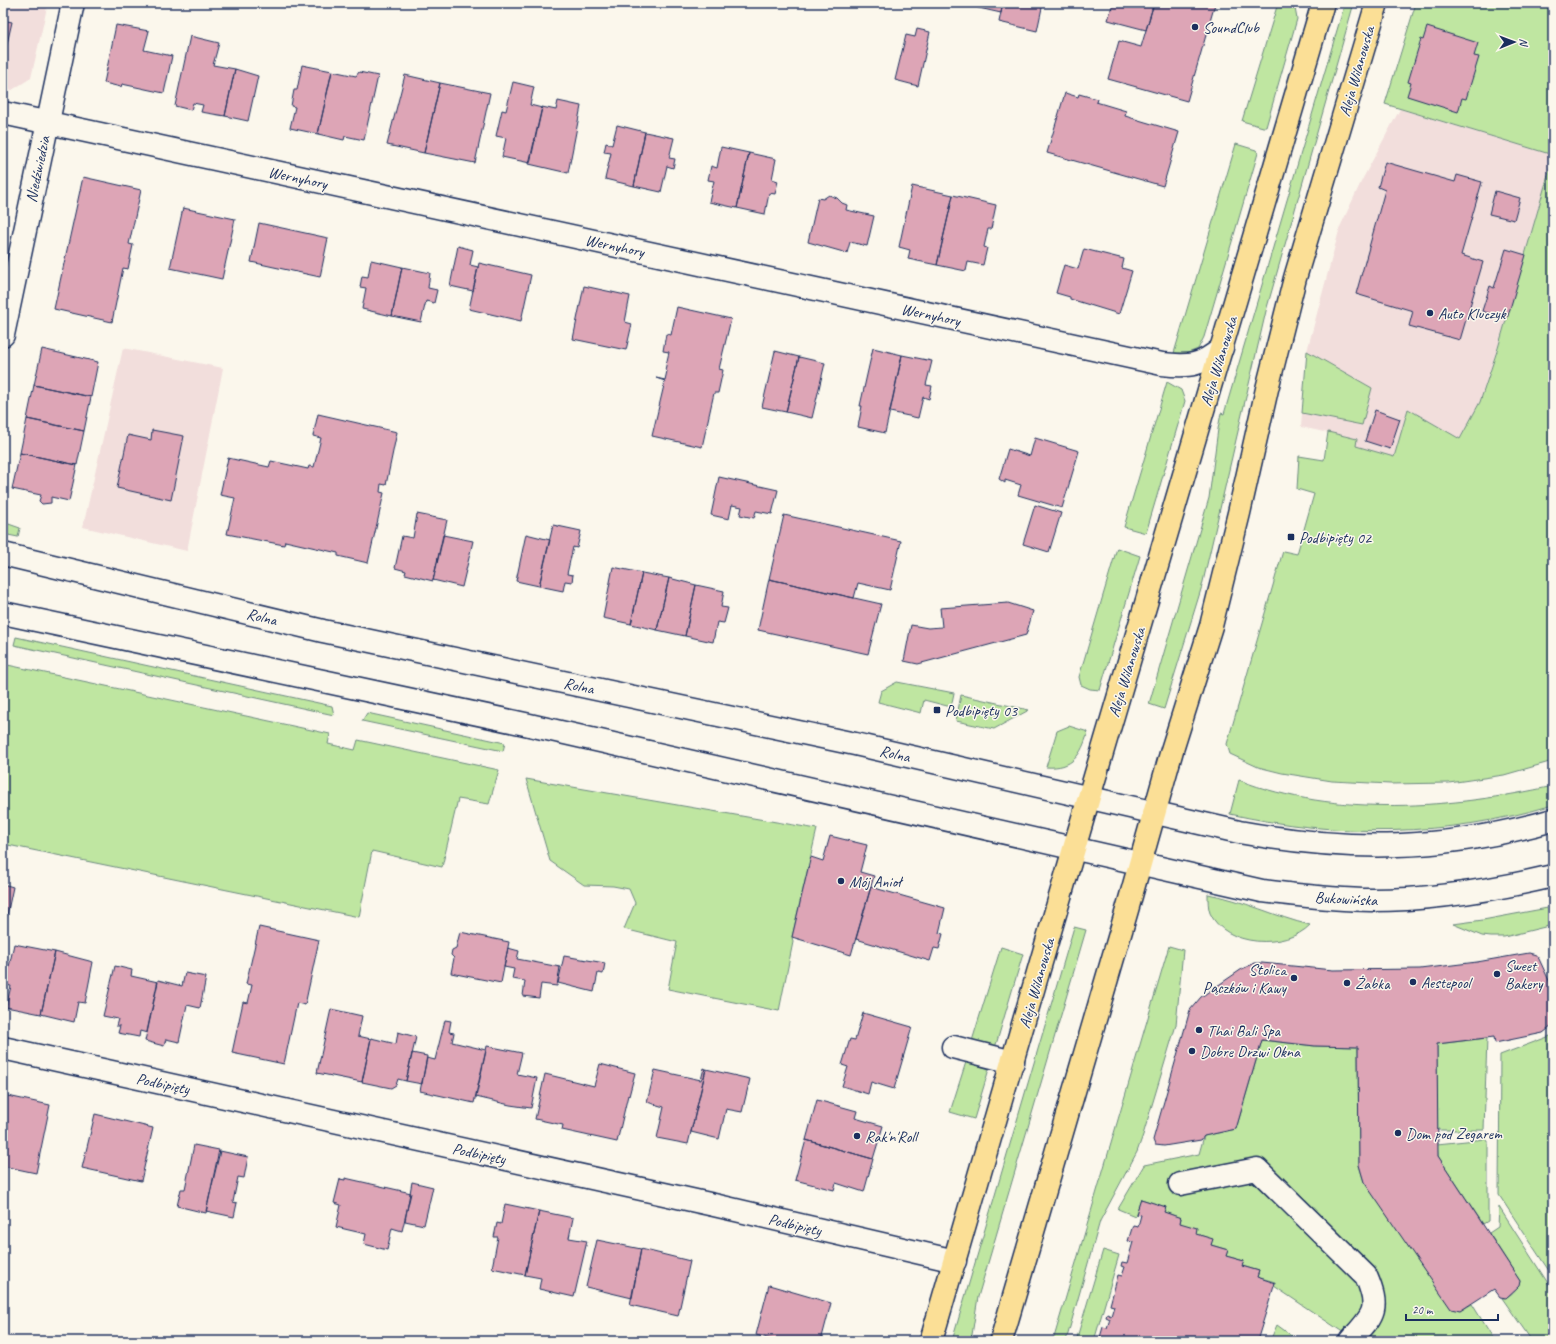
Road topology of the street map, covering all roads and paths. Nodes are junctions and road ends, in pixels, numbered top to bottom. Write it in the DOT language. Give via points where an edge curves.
graph roads {
  1 [pos="73,3"];
  2 [pos="1310,3"];
  3 [pos="1377,3"];
  4 [pos="1320,13"];
  5 [pos="3,113"];
  6 [pos="46,123"];
  7 [pos="3,334"];
  8 [pos="1222,348"];
  9 [pos="3,554"];
  10 [pos="3,613"];
  11 [pos="1089,797"];
  12 [pos="1155,813"];
  13 [pos="1553,820"];
  14 [pos="1074,849"];
  15 [pos="1140,864"];
  16 [pos="1553,876"];
  17 [pos="953,1047"];
  18 [pos="3,1048"];
  19 [pos="1013,1062"];
  20 [pos="1180,1184"];
  21 [pos="955,1261"];
  22 [pos="931,1341"];
  23 [pos="1000,1341"];
  24 [pos="1350,1341"];
  1 -- 6 [label="street, Niedźwiedzia"];
  2 -- 4 [label="street"];
  3 -- 12 [label="main road, Aleja Wilanowska" via="1300,260 1211,626"];
  4 -- 8 [label="main road, Aleja Wilanowska"];
  5 -- 6 [label="street, Wernyhory"];
  6 -- 7 [label="street, Niedźwiedzia"];
  6 -- 8 [label="street, Wernyhory" via="1162,364 1194,365 1208,359"];
  8 -- 11 [label="main road, Aleja Wilanowska"];
  9 -- 11 [label="street, Rolna" via="323,631 848,742"];
  10 -- 14 [label="street" via="518,722"];
  11 -- 12 [label="street, Rolna"];
  11 -- 14 [label="main road, Aleja Wilanowska"];
  12 -- 13 [label="street" via="1275,839 1378,847 1454,841 1519,830"];
  12 -- 15 [label="main road, Aleja Wilanowska"];
  14 -- 15 [label="street"];
  14 -- 19 [label="main road, Aleja Wilanowska"];
  15 -- 16 [label="street, Bukowińska" via="1262,891 1371,900 1465,893 1512,886"];
  15 -- 23 [label="main road, Aleja Wilanowska"];
  17 -- 19 [label="street"];
  18 -- 21 [label="street, Podbipięty" via="714,1204"];
  19 -- 21 [label="main road, Aleja Wilanowska"];
  20 -- 24 [label="street" via="1257,1168 1366,1276 1374,1295 1373,1312"];
  21 -- 22 [label="main road, Aleja Wilanowska"];
}
